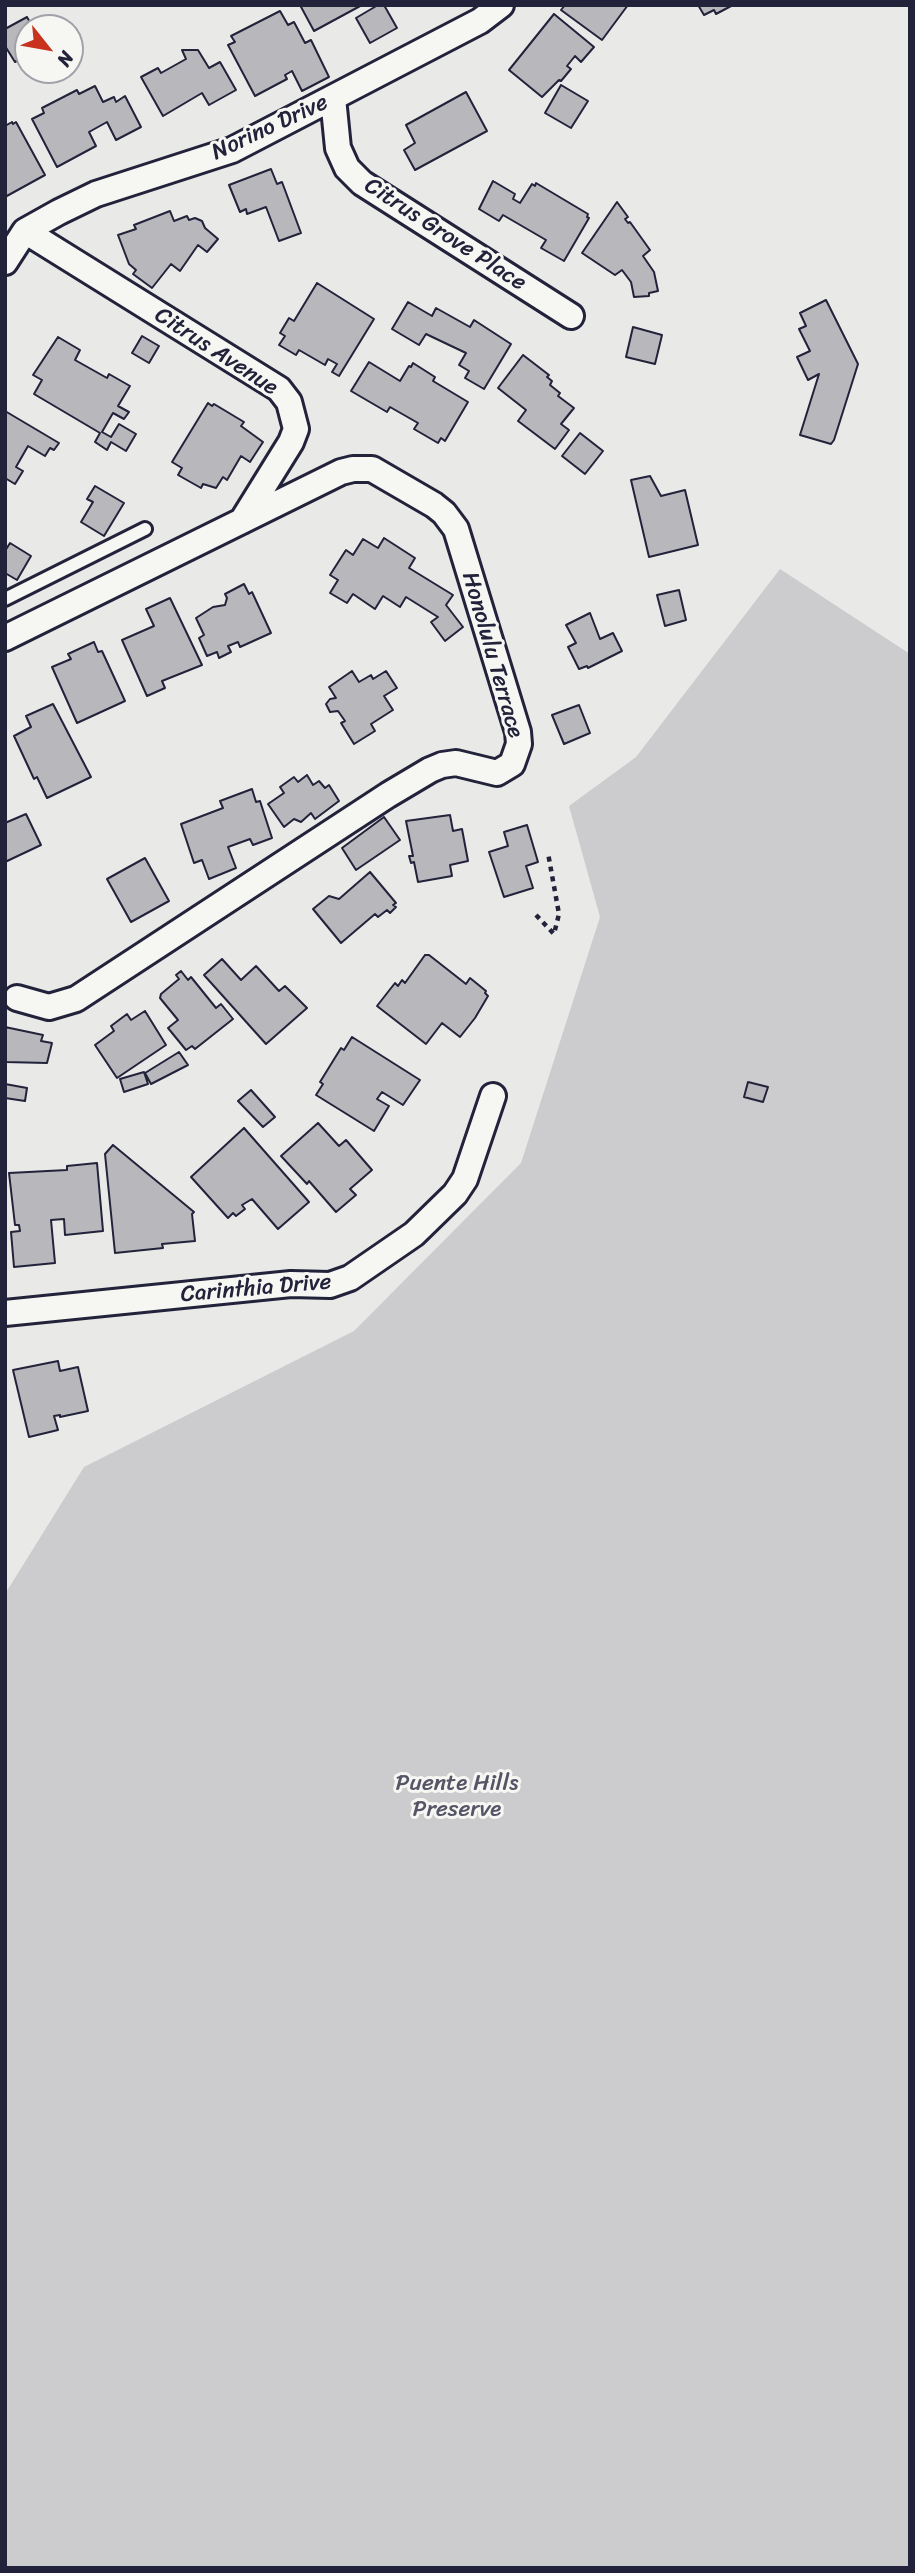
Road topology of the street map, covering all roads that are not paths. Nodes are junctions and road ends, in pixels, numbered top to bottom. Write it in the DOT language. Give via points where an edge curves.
graph roads {
  1 [pos="501,5"];
  2 [pos="333,99"];
  3 [pos="25,231"];
  4 [pos="5,262"];
  5 [pos="570,316"];
  6 [pos="242,522"];
  7 [pos="145,529"];
  8 [pos="5,598"];
  9 [pos="5,638"];
  10 [pos="17,998"];
  11 [pos="493,1096"];
  12 [pos="5,1313"];
  1 -- 2 [label="street, Norino Drive" via="480,21"];
  2 -- 3 [label="street, Norino Drive" via="232,150 96,194"];
  2 -- 5 [label="street, Citrus Grove Place" via="338,148 347,168 362,183"];
  3 -- 4 [label="street, Norino Drive"];
  3 -- 6 [label="street, Citrus Avenue" via="279,389 289,402 296,429 291,442"];
  6 -- 9 [label="street, Honolulu Terrace"];
  6 -- 10 [label="street, Honolulu Terrace" via="341,472 365,468 380,472 444,513 456,529 518,732 517,756 497,773 456,763 430,770 76,999 49,1007"];
  7 -- 8 [label="lane"];
  11 -- 12 [label="street, Carinthia Drive" via="465,1179 455,1194 414,1234 350,1278 330,1285 291,1284"];
}
